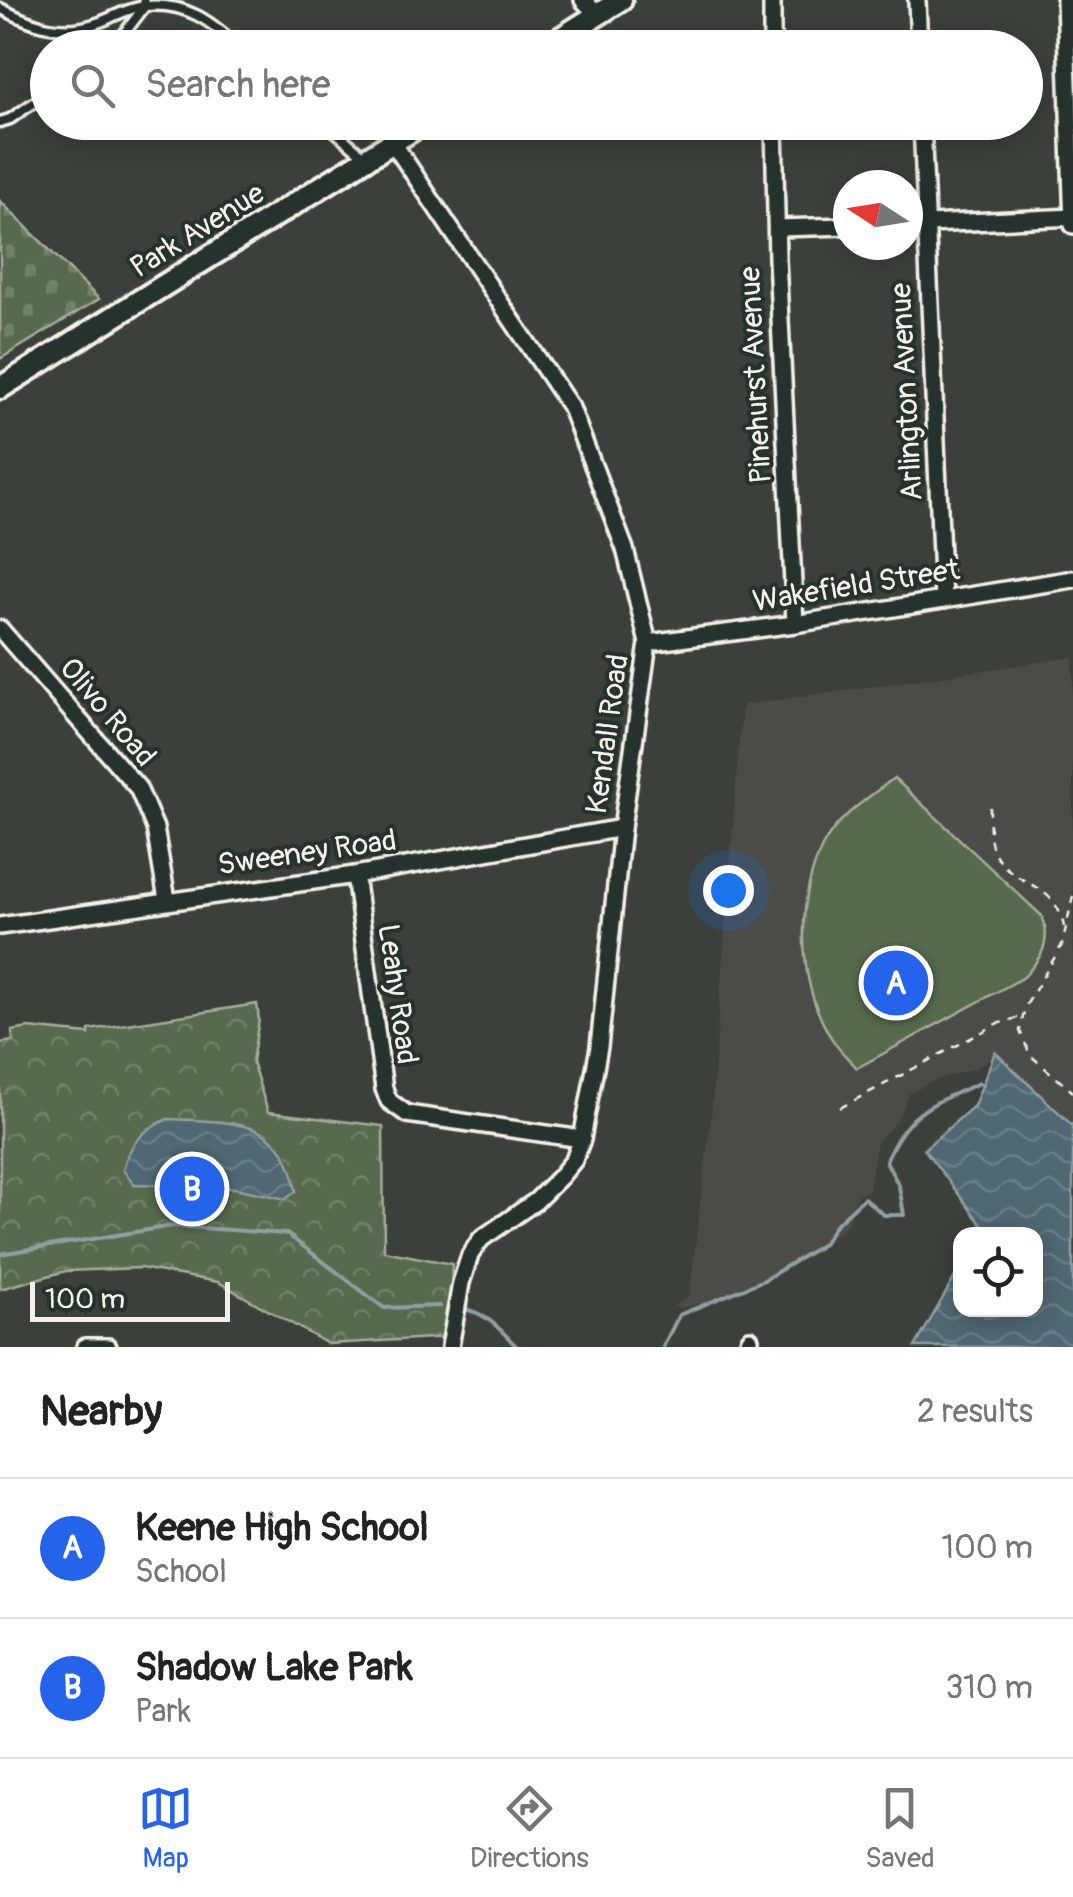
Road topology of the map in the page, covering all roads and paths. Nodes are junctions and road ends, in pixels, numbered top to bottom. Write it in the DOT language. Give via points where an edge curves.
graph roads {
  1 [pos="621,0"];
  2 [pos="772,0"];
  3 [pos="916,0"];
  4 [pos="1065,0"];
  5 [pos="144,3"];
  6 [pos="0,8"];
  7 [pos="591,8"];
  8 [pos="60,30"];
  9 [pos="68,30"];
  10 [pos="125,30"];
  11 [pos="221,30"];
  12 [pos="566,30"];
  13 [pos="772,30"];
  14 [pos="917,30"];
  15 [pos="30,106"];
  16 [pos="0,122"];
  17 [pos="345,140"];
  18 [pos="398,140"];
  19 [pos="774,140"];
  20 [pos="923,140"];
  21 [pos="393,143"];
  22 [pos="368,159"];
  23 [pos="1072,217"];
  24 [pos="926,224"];
  25 [pos="1073,225"];
  26 [pos="833,226"];
  27 [pos="776,228"];
  28 [pos="0,388"];
  29 [pos="1073,580"];
  30 [pos="943,600"];
  31 [pos="795,624"];
  32 [pos="0,630"];
  33 [pos="648,642"];
  34 [pos="990,806"];
  35 [pos="622,828"];
  36 [pos="355,875"];
  37 [pos="1073,896"];
  38 [pos="167,900"];
  39 [pos="0,926"];
  40 [pos="1065,934"];
  41 [pos="1022,1016"];
  42 [pos="1073,1092"];
  43 [pos="840,1108"];
  44 [pos="582,1139"];
  45 [pos="85,1347"];
  46 [pos="108,1347"];
  47 [pos="450,1347"];
  1 -- 7 [label="street"];
  2 -- 13 [label="street"];
  3 -- 14 [label="street"];
  4 -- 23 [label="street"];
  5 -- 9 [label="lane"];
  5 -- 10 [label="lane"];
  5 -- 11 [label="lane" via="188,9"];
  6 -- 8 [label="lane"];
  7 -- 12 [label="street"];
  15 -- 16 [label="lane"];
  17 -- 22 [label="lane"];
  18 -- 21 [label="street, Park Avenue"];
  19 -- 27 [label="street, Pinehurst Avenue"];
  20 -- 24 [label="street, Arlington Avenue"];
  21 -- 22 [label="street, Park Avenue"];
  21 -- 33 [label="street, Kendall Road" via="570,408 624,548"];
  22 -- 28 [label="street, Park Avenue"];
  23 -- 24 [label="street"];
  23 -- 25 [label="street"];
  24 -- 30 [label="street, Arlington Avenue"];
  26 -- 27 [label="street"];
  27 -- 31 [label="street, Pinehurst Avenue"];
  29 -- 30 [label="street, Wakefield Street"];
  30 -- 31 [label="street, Wakefield Street"];
  31 -- 33 [label="street, Wakefield Street"];
  32 -- 38 [label="street, Olivo Road" via="138,788 155,828"];
  33 -- 35 [label="street, Kendall Road"];
  34 -- 40 [label="path" via="993,851 1058,904"];
  35 -- 36 [label="street, Sweeney Road"];
  35 -- 44 [label="street, Kendall Road"];
  36 -- 38 [label="street, Sweeney Road"];
  36 -- 44 [label="street, Leahy Road" via="389,1101 407,1114"];
  37 -- 40 [label="path"];
  38 -- 39 [label="street, Sweeney Road"];
  40 -- 41 [label="path"];
  41 -- 42 [label="path" via="1024,1046"];
  41 -- 43 [label="path"];
  44 -- 47 [label="street, Kendall Road" via="560,1177 470,1255"];
  45 -- 46 [label="street"];
}
